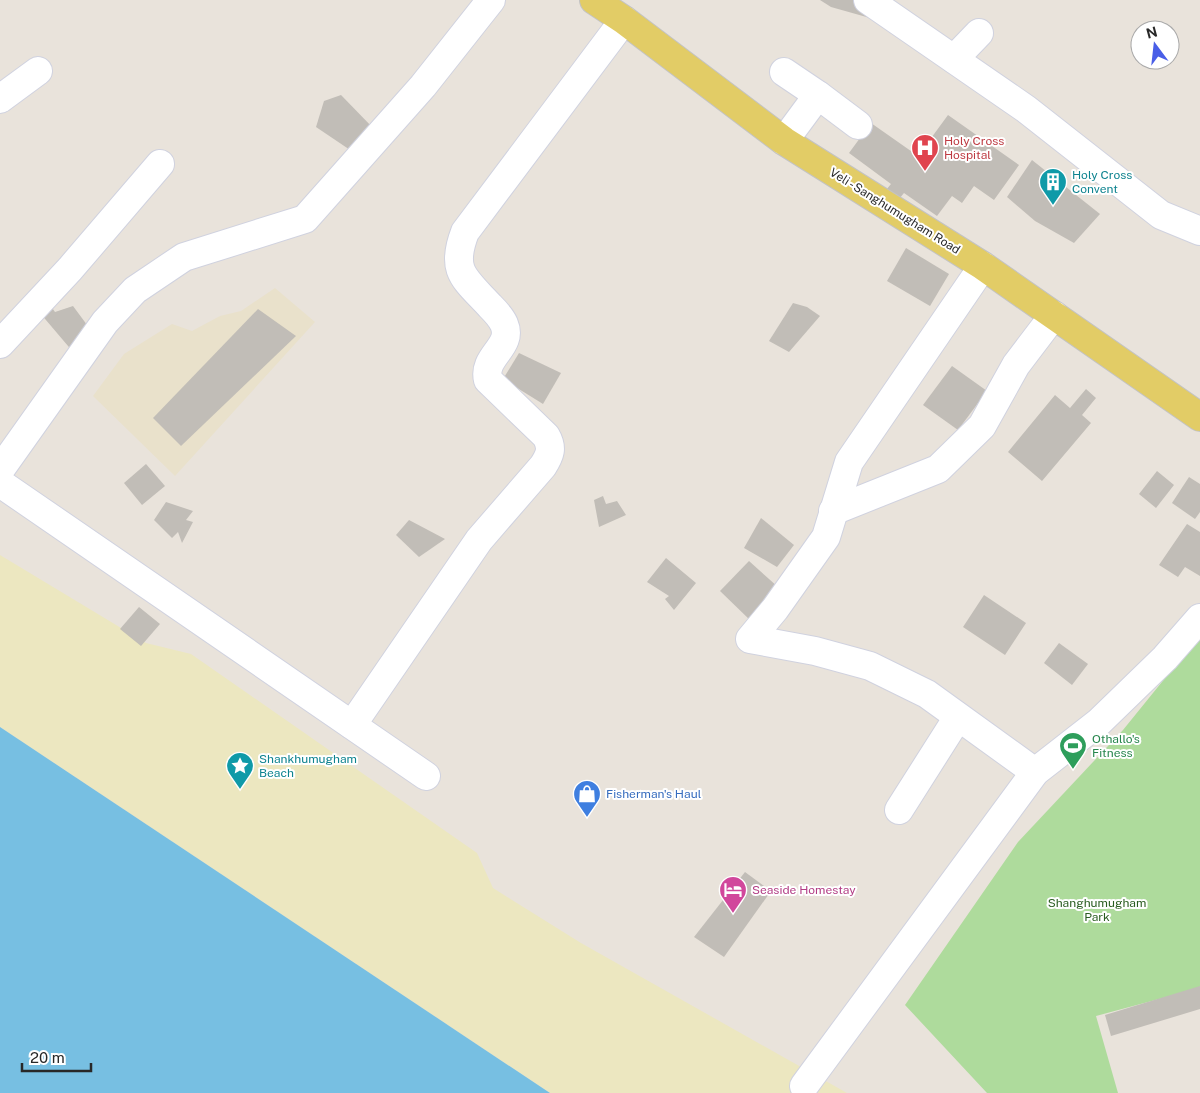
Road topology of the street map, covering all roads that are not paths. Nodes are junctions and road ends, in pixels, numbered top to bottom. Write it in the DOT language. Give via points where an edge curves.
graph roads {
  1 [pos="492,0"];
  2 [pos="594,0"];
  3 [pos="868,0"];
  4 [pos="624,20"];
  5 [pos="979,33"];
  6 [pos="954,59"];
  7 [pos="38,71"];
  8 [pos="784,72"];
  9 [pos="818,95"];
  10 [pos="1,97"];
  11 [pos="858,125"];
  12 [pos="784,141"];
  13 [pos="160,164"];
  14 [pos="1200,231"];
  15 [pos="983,266"];
  16 [pos="1054,315"];
  17 [pos="0,344"];
  18 [pos="1200,417"];
  19 [pos="0,470"];
  20 [pos="0,483"];
  21 [pos="833,511"];
  22 [pos="1200,618"];
  23 [pos="958,716"];
  24 [pos="352,725"];
  25 [pos="1035,772"];
  26 [pos="426,776"];
  27 [pos="899,810"];
  28 [pos="804,1086"];
  1 -- 19 [label="street" via="423,86 305,219 184,257 136,290 105,322"];
  2 -- 4 [label="main road, Veli - Sanghumugham Road"];
  3 -- 6 [label="street"];
  4 -- 12 [label="main road, Veli - Sanghumugham Road"];
  4 -- 24 [label="street" via="465,232 459,248 462,274 500,317 507,333 486,371 488,380 546,436 551,454 479,540"];
  5 -- 6 [label="street"];
  6 -- 14 [label="street" via="1161,214"];
  7 -- 10 [label="street"];
  8 -- 9 [label="street"];
  9 -- 11 [label="street"];
  9 -- 12 [label="street"];
  12 -- 15 [label="main road, Veli - Sanghumugham Road"];
  13 -- 17 [label="street"];
  15 -- 16 [label="main road, Veli - Sanghumugham Road"];
  15 -- 21 [label="street" via="849,462"];
  16 -- 18 [label="main road, Veli - Sanghumugham Road"];
  16 -- 21 [label="street" via="1016,365 982,426 938,469"];
  20 -- 24 [label="street"];
  21 -- 23 [label="street" via="826,536 750,639 815,651 870,666 927,694"];
  22 -- 25 [label="street" via="1165,658 1105,715"];
  23 -- 25 [label="street"];
  23 -- 27 [label="street"];
  24 -- 26 [label="street"];
  25 -- 28 [label="street"];
}
